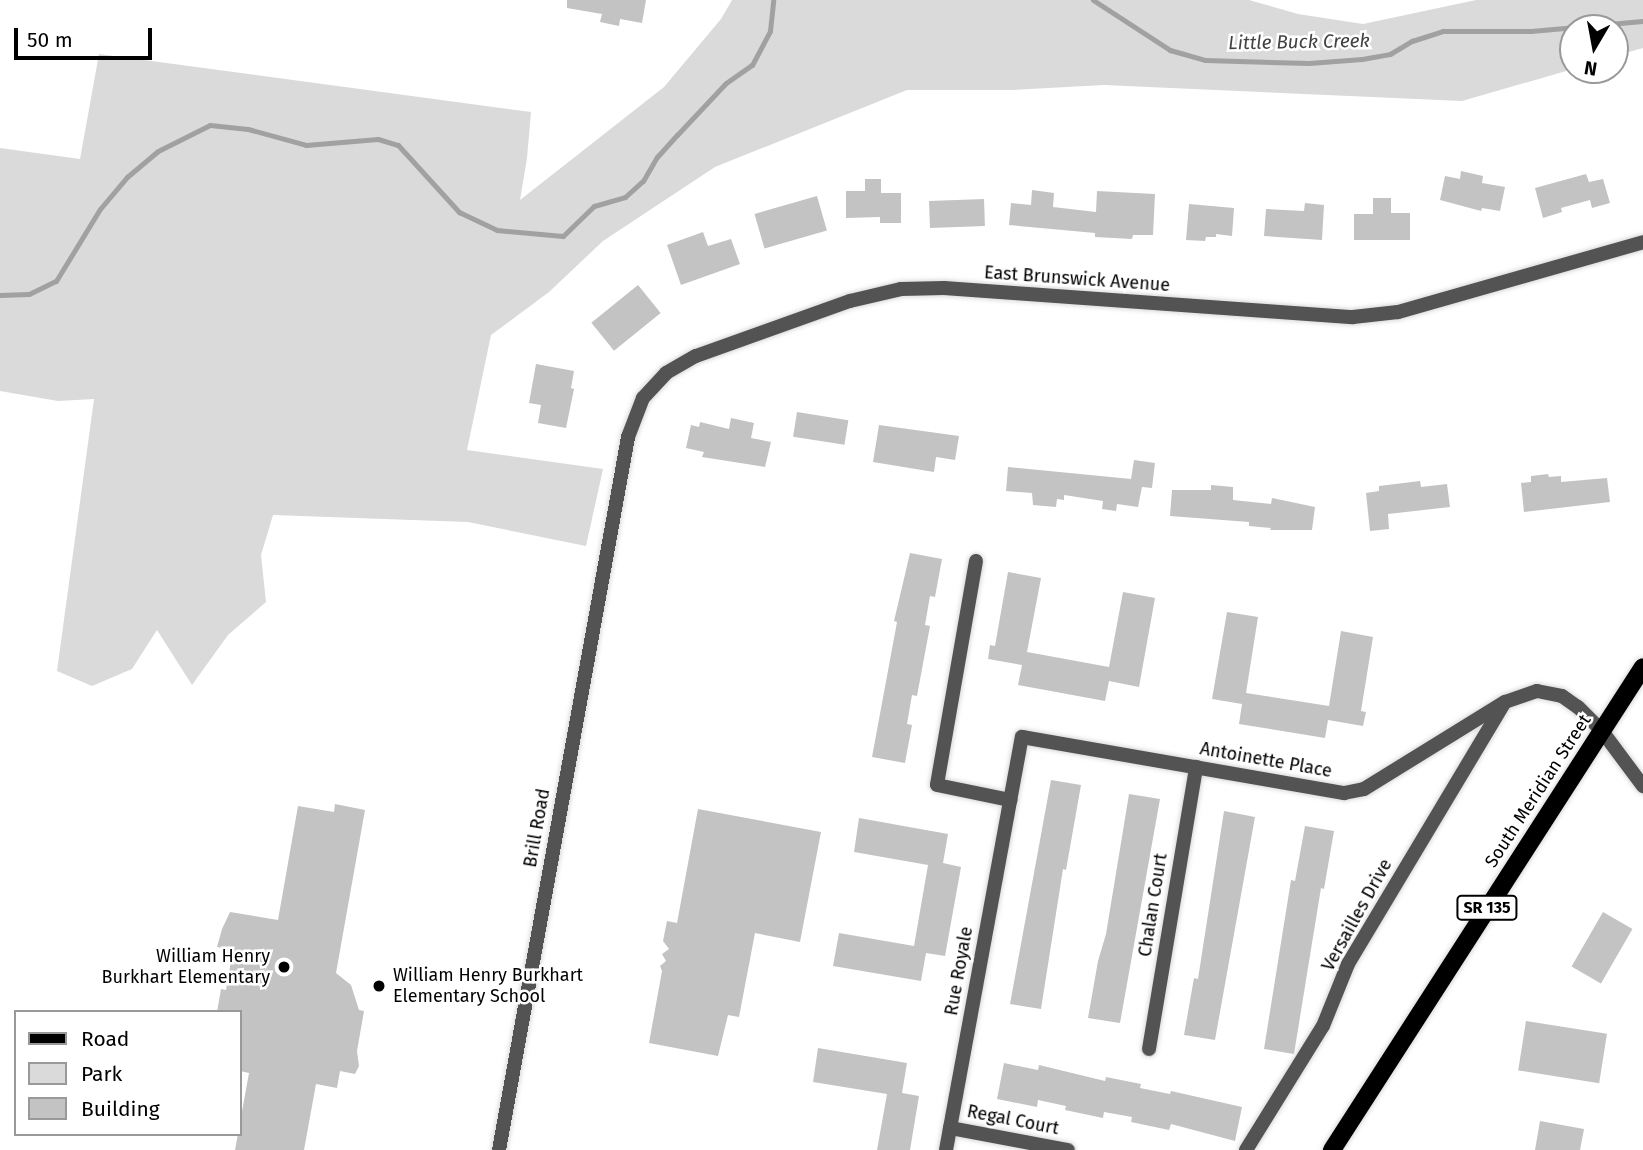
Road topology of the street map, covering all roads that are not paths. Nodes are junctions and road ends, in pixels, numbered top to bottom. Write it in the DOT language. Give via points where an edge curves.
graph roads {
  1 [pos="1643,242"];
  2 [pos="614,512"];
  3 [pos="976,561"];
  4 [pos="1643,667"];
  5 [pos="1505,702"];
  6 [pos="1602,731"];
  7 [pos="1196,767"];
  8 [pos="1643,786"];
  9 [pos="1010,800"];
  10 [pos="1149,1049"];
  11 [pos="950,1128"];
  12 [pos="499,1150"];
  13 [pos="946,1150"];
  14 [pos="1069,1150"];
  15 [pos="1247,1150"];
  16 [pos="1332,1150"];
  1 -- 2 [label="street, East Brunswick Avenue" via="1398,312 1353,317 944,288 866,296 696,356 666,373 635,412"];
  2 -- 12 [label="street, Brill Road"];
  3 -- 9 [label="street" via="937,785"];
  4 -- 6 [label="main road, South Meridian Street / SR 135"];
  5 -- 6 [label="street, Antoinette Place" via="1537,691 1550,692 1578,707"];
  5 -- 7 [label="street, Antoinette Place" via="1364,789 1344,793"];
  5 -- 15 [label="street, Versailles Drive" via="1348,964 1323,1026"];
  6 -- 8 [label="street, Antoinette Place"];
  6 -- 16 [label="main road, South Meridian Street / SR 135"];
  7 -- 9 [label="street, Antoinette Place" via="1022,737"];
  7 -- 10 [label="street, Chalan Court"];
  9 -- 11 [label="street, Rue Royale"];
  11 -- 13 [label="street, Rue Royale"];
  11 -- 14 [label="street, Regal Court"];
}
